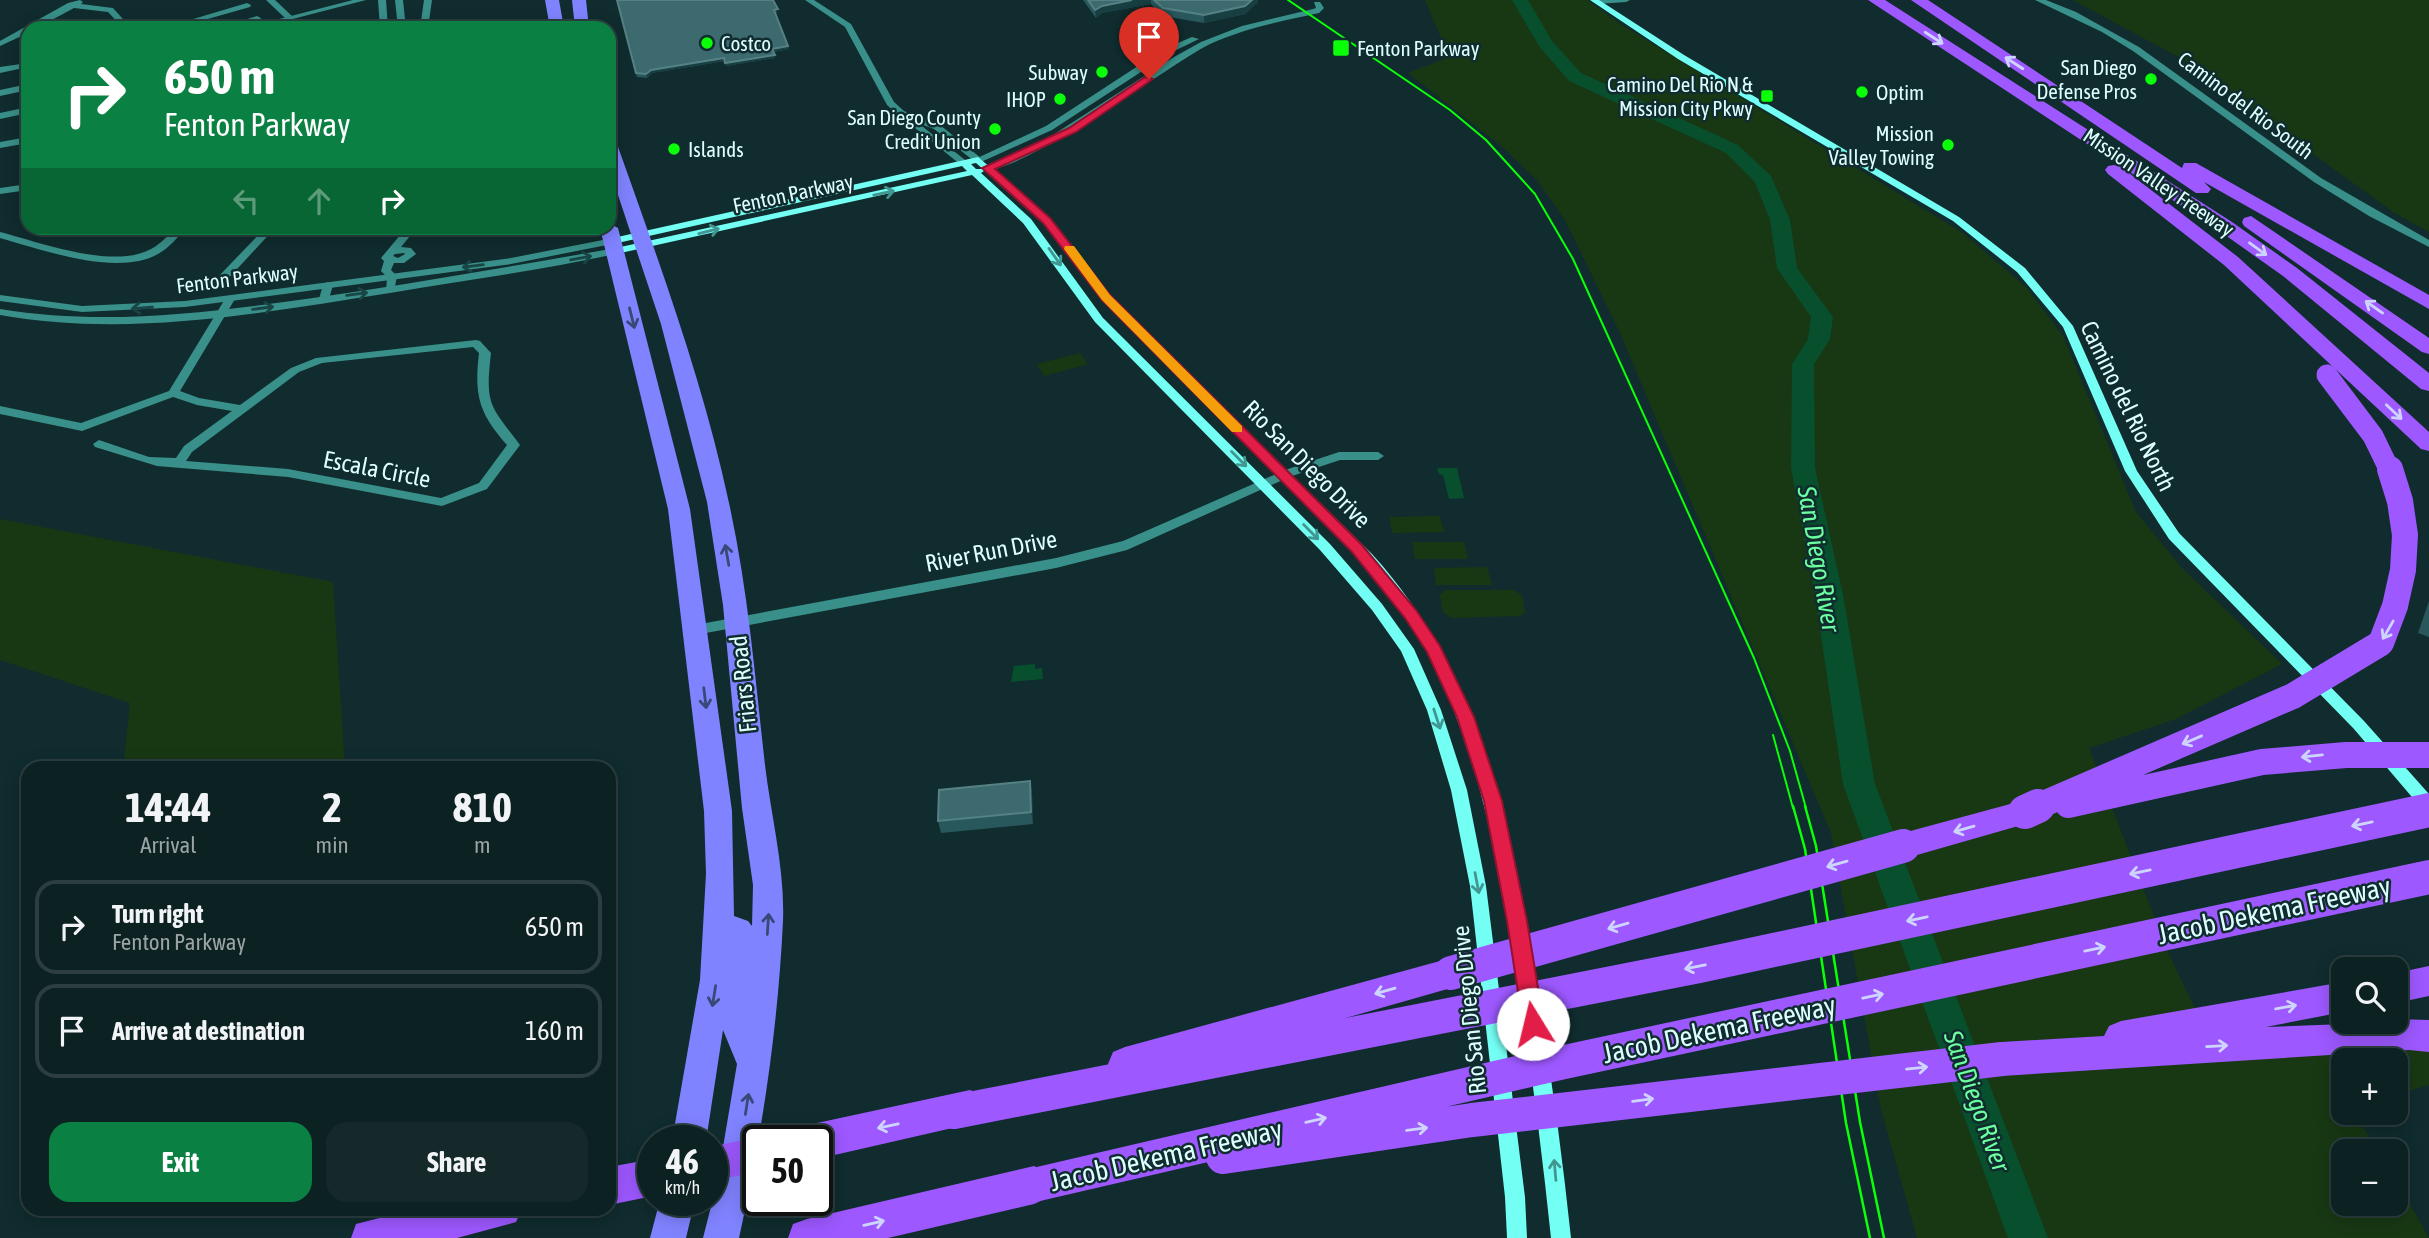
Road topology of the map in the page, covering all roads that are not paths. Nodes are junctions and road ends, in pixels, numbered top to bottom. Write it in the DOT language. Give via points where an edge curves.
graph roads {
  1 [pos="84,0"];
  2 [pos="270,0"];
  3 [pos="330,0"];
  4 [pos="362,0"];
  5 [pos="382,0"];
  6 [pos="399,0"];
  7 [pos="428,0"];
  8 [pos="552,0"];
  9 [pos="579,0"];
  10 [pos="809,0"];
  11 [pos="1626,0"];
  12 [pos="1875,0"];
  13 [pos="1918,0"];
  14 [pos="2039,0"];
  15 [pos="1596,1"];
  16 [pos="1315,2"];
  17 [pos="71,5"];
  18 [pos="247,5"];
  19 [pos="205,7"];
  20 [pos="217,12"];
  21 [pos="285,14"];
  22 [pos="1276,15"];
  23 [pos="44,21"];
  24 [pos="120,21"];
  25 [pos="189,21"];
  26 [pos="254,21"];
  27 [pos="266,21"];
  28 [pos="384,21"];
  29 [pos="400,21"];
  30 [pos="425,21"];
  31 [pos="555,21"];
  32 [pos="581,21"];
  33 [pos="1265,23"];
  34 [pos="21,34"];
  35 [pos="0,44"];
  36 [pos="21,66"];
  37 [pos="0,71"];
  38 [pos="21,82"];
  39 [pos="0,87"];
  40 [pos="21,88"];
  41 [pos="0,93"];
  42 [pos="2037,105"];
  43 [pos="21,112"];
  44 [pos="2092,113"];
  45 [pos="0,116"];
  46 [pos="909,117"];
  47 [pos="21,141"];
  48 [pos="0,145"];
  49 [pos="978,160"];
  50 [pos="964,163"];
  51 [pos="616,165"];
  52 [pos="987,168"];
  53 [pos="975,172"];
  54 [pos="21,188"];
  55 [pos="0,191"];
  56 [pos="2254,202"];
  57 [pos="2175,219"];
  58 [pos="0,235"];
  59 [pos="173,235"];
  60 [pos="263,235"];
  61 [pos="404,235"];
  62 [pos="613,240"];
  63 [pos="641,241"];
  64 [pos="2429,244"];
  65 [pos="392,276"];
  66 [pos="222,279"];
  67 [pos="328,285"];
  68 [pos="390,290"];
  69 [pos="2429,292"];
  70 [pos="0,298"];
  71 [pos="230,299"];
  72 [pos="324,299"];
  73 [pos="2429,303"];
  74 [pos="0,312"];
  75 [pos="221,313"];
  76 [pos="1122,314"];
  77 [pos="1099,320"];
  78 [pos="2429,348"];
  79 [pos="2403,363"];
  80 [pos="2429,384"];
  81 [pos="173,393"];
  82 [pos="2429,400"];
  83 [pos="240,409"];
  84 [pos="0,410"];
  85 [pos="99,444"];
  86 [pos="2429,444"];
  87 [pos="1378,456"];
  88 [pos="180,461"];
  89 [pos="1283,475"];
  90 [pos="1263,484"];
  91 [pos="737,622"];
  92 [pos="695,631"];
  93 [pos="2429,755"];
  94 [pos="2429,808"];
  95 [pos="2025,812"];
  96 [pos="2429,877"];
  97 [pos="721,928"];
  98 [pos="2429,981"];
  99 [pos="2408,985"];
  100 [pos="2331,999"];
  101 [pos="2429,1036"];
  102 [pos="2002,1059"];
  103 [pos="753,1065"];
  104 [pos="954,1112"];
  105 [pos="692,1125"];
  106 [pos="833,1138"];
  107 [pos="637,1180"];
  108 [pos="616,1185"];
  109 [pos="1034,1185"];
  110 [pos="470,1216"];
  111 [pos="674,1216"];
  112 [pos="373,1237"];
  113 [pos="668,1238"];
  114 [pos="721,1238"];
  115 [pos="807,1238"];
  116 [pos="1517,1238"];
  117 [pos="1561,1238"];
  1 -- 17 [label="street"];
  2 -- 21 [label="street"];
  3 -- 21 [label="street"];
  4 -- 21 [label="street"];
  5 -- 28 [label="street"];
  6 -- 29 [label="street"];
  7 -- 30 [label="street"];
  8 -- 31 [label="highway"];
  9 -- 32 [label="highway"];
  10 -- 46 [label="street" via="848,26 890,103"];
  11 -- 15 [label="street"];
  12 -- 42 [label="highway, Mission Valley Freeway, one-way"];
  44 -- 13 [label="highway, Mission Valley Freeway, one-way"];
  14 -- 64 [label="street, Camino del Rio South" via="2140,49 2319,182"];
  15 -- 94 [label="main road, Camino del Rio North" via="1956,219 2021,270 2068,326 2126,463 2174,536 2368,735"];
  16 -- 22 [label="street, Fenton Parkway"];
  16 -- 33 [label="street, Fenton Parkway" via="1320,8 1316,11"];
  17 -- 23 [label="street"];
  17 -- 24 [label="street" via="110,10"];
  18 -- 20 [label="street"];
  19 -- 20 [label="street"];
  20 -- 25 [label="street"];
  21 -- 26 [label="street"];
  21 -- 27 [label="street"];
  22 -- 33 [label="street"];
  22 -- 49 [label="street, Fenton Parkway" via="1218,29 1167,51 1049,128"];
  33 -- 52 [label="street, Fenton Parkway" via="1203,45 1072,130"];
  34 -- 35 [label="street"];
  36 -- 37 [label="street"];
  38 -- 39 [label="street"];
  40 -- 41 [label="street"];
  42 -- 57 [label="highway"];
  42 -- 79 [label="highway, Mission Valley Freeway, one-way" via="2225,226"];
  43 -- 45 [label="street"];
  44 -- 56 [label="highway"];
  78 -- 44 [label="highway, Mission Valley Freeway, one-way"];
  46 -- 49 [label="street" via="937,127"];
  46 -- 50 [label="street"];
  47 -- 48 [label="street"];
  49 -- 50 [label="main road, Fenton Parkway"];
  49 -- 52 [label="main road, Rio San Diego Drive"];
  50 -- 53 [label="main road, Rio San Diego Drive"];
  50 -- 63 [label="main road, Fenton Parkway"];
  51 -- 63 [label="highway, Friars Road"];
  52 -- 53 [label="main road, Fenton Parkway"];
  52 -- 76 [label="main road, Rio San Diego Drive" via="1046,220"];
  63 -- 53 [label="main road, Fenton Parkway, one-way"];
  53 -- 77 [label="main road, Rio San Diego Drive, one-way" via="1027,221"];
  54 -- 55 [label="street"];
  56 -- 69 [label="highway"];
  56 -- 73 [label="highway"];
  57 -- 86 [label="highway, one-way" via="2231,261"];
  57 -- 95 [label="highway, one-way, bridge" via="2327,375 2378,435 2409,499 2417,535 2410,589 2381,643 2293,696"];
  58 -- 59 [label="street" via="74,253 132,259 153,252"];
  60 -- 66 [label="street"];
  61 -- 65 [label="street" via="398,256 386,271"];
  62 -- 63 [label="main road, Fenton Parkway"];
  62 -- 65 [label="street, Fenton Parkway, one-way" via="511,261"];
  68 -- 62 [label="street, Fenton Parkway, one-way"];
  62 -- 92 [label="highway, Friars Road, one-way" via="679,509"];
  91 -- 63 [label="highway, Friars Road, one-way" via="718,502 671,324"];
  65 -- 67 [label="street, Fenton Parkway"];
  65 -- 68 [label="street"];
  67 -- 71 [label="street, Fenton Parkway"];
  67 -- 72 [label="street"];
  72 -- 68 [label="street, Fenton Parkway, one-way"];
  71 -- 70 [label="street, Fenton Parkway, one-way" via="111,310"];
  71 -- 75 [label="street"];
  75 -- 72 [label="street, Fenton Parkway, one-way"];
  74 -- 75 [label="street, Fenton Parkway" via="77,322 136,322"];
  75 -- 81 [label="street"];
  76 -- 77 [label="main road"];
  76 -- 89 [label="main road, Rio San Diego Drive"];
  77 -- 90 [label="main road, Rio San Diego Drive, one-way"];
  79 -- 80 [label="highway, Mission Valley Freeway"];
  79 -- 82 [label="highway"];
  81 -- 83 [label="street"];
  81 -- 84 [label="street" via="82,427"];
  83 -- 88 [label="street, Escala Circle" via="187,449"];
  83 -- 88 [label="street, Escala Circle" via="295,370 320,360 476,343 485,353 480,392 491,421 514,445 482,486 442,502 288,473 196,468 178,464"];
  85 -- 88 [label="street" via="160,465"];
  87 -- 89 [label="street, River Run Drive" via="1339,456"];
  89 -- 90 [label="street, River Run Drive"];
  117 -- 89 [label="main road, Rio San Diego Drive, one-way" via="1553,1152 1517,921 1493,801 1466,717 1434,651 1399,596"];
  90 -- 91 [label="street, River Run Drive" via="1103,551"];
  90 -- 116 [label="main road, Rio San Diego Drive, one-way" via="1377,607 1407,649 1434,710 1459,790 1483,917"];
  91 -- 92 [label="street, River Run Drive"];
  103 -- 91 [label="highway, Friars Road, one-way" via="768,886"];
  92 -- 97 [label="highway, Friars Road, one-way" via="718,811"];
  93 -- 95 [label="highway, one-way, bridge" via="2332,754 2262,762"];
  94 -- 104 [label="highway, one-way, bridge" via="1699,966"];
  95 -- 104 [label="highway, one-way, bridge"];
  109 -- 96 [label="highway, Jacob Dekema Freeway, one-way, bridge" via="1560,1063"];
  97 -- 103 [label="highway" via="737,930 746,942 738,1027"];
  97 -- 105 [label="highway, Friars Road, one-way"];
  98 -- 99 [label="highway"];
  102 -- 100 [label="highway, one-way"];
  102 -- 101 [label="highway, one-way"];
  109 -- 102 [label="highway, one-way, bridge" via="1472,1120"];
  114 -- 103 [label="highway, Friars Road, one-way"];
  104 -- 106 [label="highway, one-way"];
  107 -- 108 [label="highway"];
  115 -- 109 [label="highway, Jacob Dekema Freeway, one-way"];
  110 -- 112 [label="highway"];
  111 -- 113 [label="highway"];
}
